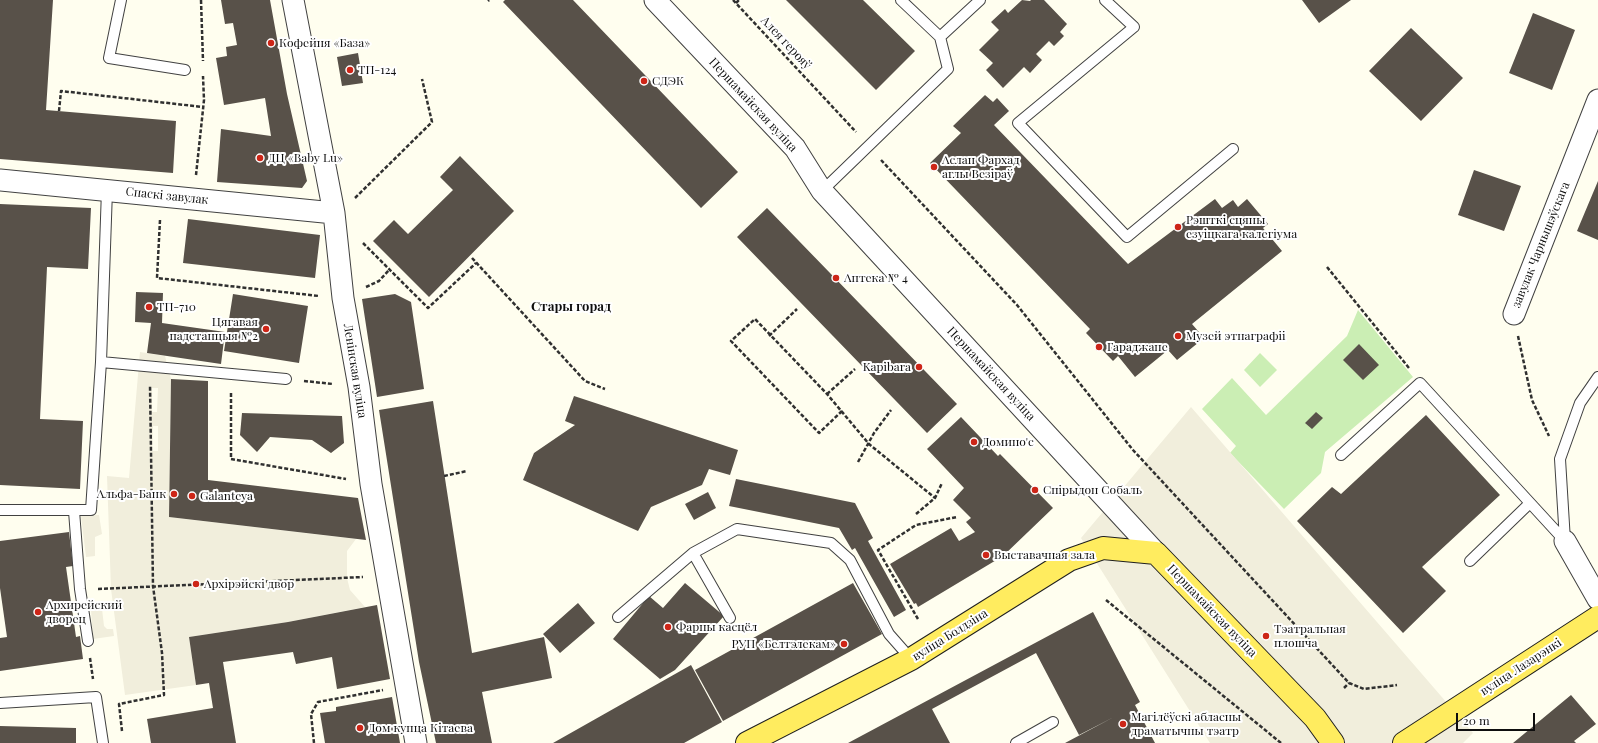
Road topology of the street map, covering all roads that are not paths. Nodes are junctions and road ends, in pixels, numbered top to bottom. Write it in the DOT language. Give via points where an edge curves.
graph roads {
  1 [pos="121,0"];
  2 [pos="293,0"];
  3 [pos="655,0"];
  4 [pos="901,0"];
  5 [pos="980,0"];
  6 [pos="1105,0"];
  7 [pos="940,37"];
  8 [pos="185,70"];
  9 [pos="1598,100"];
  10 [pos="1233,149"];
  11 [pos="0,180"];
  12 [pos="107,190"];
  13 [pos="822,191"];
  14 [pos="334,213"];
  15 [pos="1514,314"];
  16 [pos="101,362"];
  17 [pos="1598,377"];
  18 [pos="286,379"];
  19 [pos="1341,455"];
  20 [pos="1530,503"];
  21 [pos="0,510"];
  22 [pos="74,511"];
  23 [pos="1565,541"];
  24 [pos="693,553"];
  25 [pos="1156,553"];
  26 [pos="1470,561"];
  27 [pos="1598,600"];
  28 [pos="618,617"];
  29 [pos="1598,617"];
  30 [pos="730,618"];
  31 [pos="88,641"];
  32 [pos="911,659"];
  33 [pos="0,703"];
  34 [pos="1053,722"];
  35 [pos="761,740"];
  36 [pos="103,743"];
  37 [pos="416,743"];
  38 [pos="1016,743"];
  39 [pos="1333,743"];
  40 [pos="1404,743"];
  1 -- 8 [label="lane" via="109,58"];
  2 -- 14 [label="street, Ленінская вуліца"];
  3 -- 13 [label="street, Першамайская вуліца" via="795,148"];
  4 -- 7 [label="lane"];
  5 -- 7 [label="lane"];
  6 -- 10 [label="lane" via="1134,27 1018,123 1126,237"];
  7 -- 13 [label="lane" via="948,69"];
  9 -- 15 [label="street, завулак Чарнышэўскага"];
  11 -- 12 [label="street, Спаскі завулак"];
  12 -- 14 [label="street, Спаскі завулак"];
  12 -- 16 [label="lane"];
  13 -- 25 [label="street, Першамайская вуліца"];
  14 -- 37 [label="street, Ленінская вуліца" via="343,298 359,387 371,484"];
  16 -- 18 [label="lane"];
  16 -- 22 [label="lane" via="91,510"];
  17 -- 23 [label="lane" via="1580,403 1560,459"];
  19 -- 20 [label="lane" via="1420,383"];
  20 -- 23 [label="lane"];
  20 -- 26 [label="lane"];
  21 -- 22 [label="lane"];
  22 -- 31 [label="lane" via="80,589"];
  23 -- 27 [label="street"];
  24 -- 28 [label="lane"];
  24 -- 30 [label="lane"];
  24 -- 32 [label="lane" via="737,529 831,544 850,560 889,634"];
  25 -- 32 [label="main road, вуліца Болдзіна" via="1103,548 1069,560"];
  25 -- 39 [label="main road, Першамайская вуліца" via="1315,718"];
  29 -- 40 [label="main road, вуліца Лазарэнкі"];
  32 -- 35 [label="main road, вуліца Болдзіна"];
  33 -- 36 [label="lane" via="96,697"];
  34 -- 38 [label="lane"];
}
